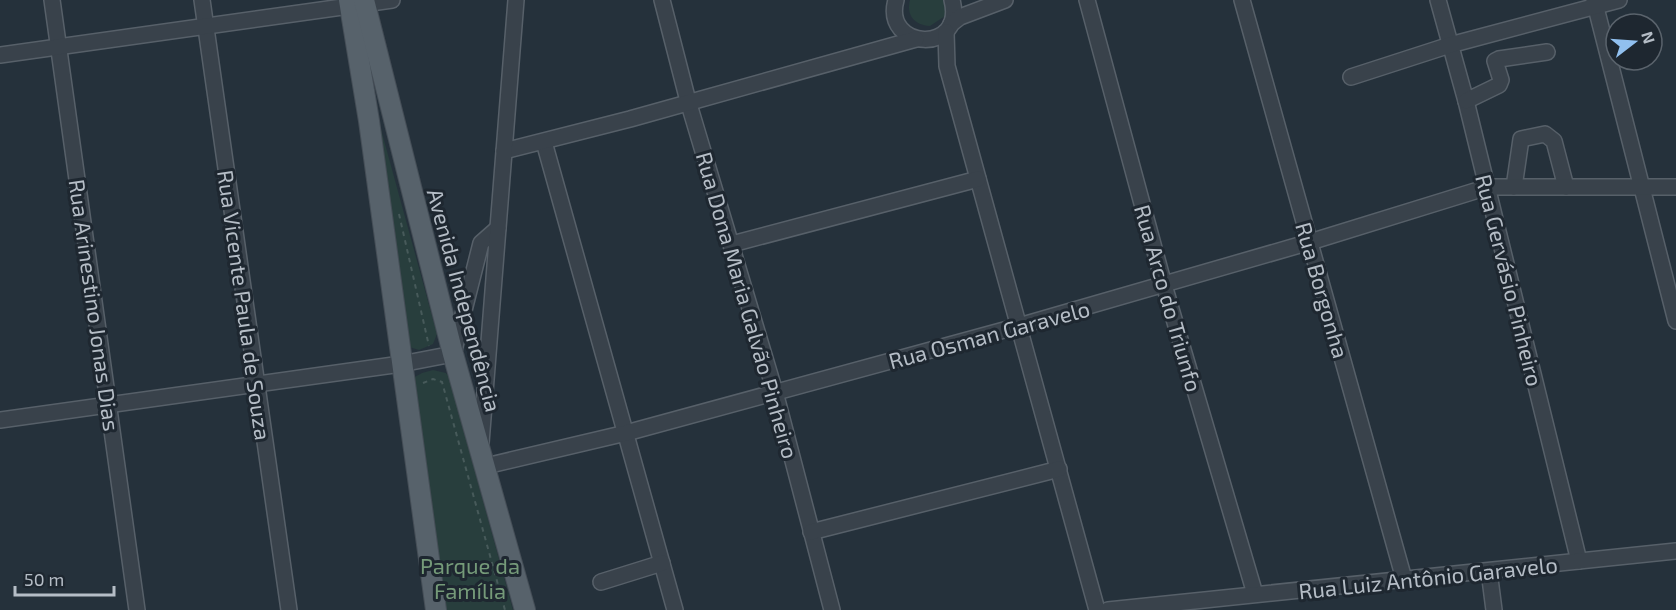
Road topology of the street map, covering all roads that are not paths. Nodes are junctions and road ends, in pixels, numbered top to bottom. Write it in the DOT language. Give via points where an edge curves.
graph roads {
  1 [pos="52,0"];
  2 [pos="202,0"];
  3 [pos="392,0"];
  4 [pos="516,0"];
  5 [pos="662,0"];
  6 [pos="896,0"];
  7 [pos="952,0"];
  8 [pos="1005,0"];
  9 [pos="1087,0"];
  10 [pos="1242,0"];
  11 [pos="1438,0"];
  12 [pos="1619,0"];
  13 [pos="357,2"];
  14 [pos="1595,3"];
  15 [pos="206,26"];
  16 [pos="949,28"];
  17 [pos="920,39"];
  18 [pos="1450,45"];
  19 [pos="60,47"];
  20 [pos="1546,52"];
  21 [pos="0,55"];
  22 [pos="947,66"];
  23 [pos="1351,77"];
  24 [pos="688,101"];
  25 [pos="1466,101"];
  26 [pos="544,142"];
  27 [pos="504,151"];
  28 [pos="978,179"];
  29 [pos="1643,186"];
  30 [pos="1490,187"];
  31 [pos="1514,187"];
  32 [pos="1566,187"];
  33 [pos="1676,188"];
  34 [pos="498,228"];
  35 [pos="1310,242"];
  36 [pos="732,244"];
  37 [pos="1164,285"];
  38 [pos="1676,321"];
  39 [pos="1019,326"];
  40 [pos="453,354"];
  41 [pos="401,364"];
  42 [pos="256,384"];
  43 [pos="775,393"];
  44 [pos="109,405"];
  45 [pos="0,420"];
  46 [pos="626,433"];
  47 [pos="483,457"];
  48 [pos="1059,469"];
  49 [pos="811,532"];
  50 [pos="1676,551"];
  51 [pos="1578,561"];
  52 [pos="662,563"];
  53 [pos="1489,571"];
  54 [pos="1404,579"];
  55 [pos="601,582"];
  56 [pos="1255,594"];
  57 [pos="137,610"];
  58 [pos="289,610"];
  59 [pos="436,610"];
  60 [pos="525,610"];
  61 [pos="675,610"];
  62 [pos="832,610"];
  63 [pos="1097,610"];
  64 [pos="1108,610"];
  65 [pos="1494,610"];
  1 -- 19 [label="street, Rua Arinestino Jonas Dias"];
  2 -- 15 [label="street, Rua Vicente Paula de Souza"];
  3 -- 13 [label="street"];
  4 -- 27 [label="street"];
  5 -- 24 [label="street, Rua Dona Maria Galvão Pinheiro"];
  6 -- 17 [label="street" via="894,11 899,26"];
  7 -- 16 [label="street" via="954,10"];
  8 -- 16 [label="street" via="960,17"];
  9 -- 37 [label="street, Rua Arco do Triunfo"];
  10 -- 35 [label="street, Rua Borgonha"];
  11 -- 18 [label="street, Rua Gervásio Pinheiro"];
  12 -- 14 [label="street"];
  13 -- 15 [label="street"];
  13 -- 40 [label="main road, Avenida Independência"];
  13 -- 41 [label="main road"];
  14 -- 18 [label="street"];
  14 -- 29 [label="street"];
  15 -- 19 [label="street"];
  15 -- 42 [label="street, Rua Vicente Paula de Souza"];
  16 -- 17 [label="street" via="937,38"];
  16 -- 22 [label="street"];
  17 -- 22 [label="street"];
  17 -- 24 [label="street"];
  18 -- 23 [label="street"];
  18 -- 25 [label="street, Rua Gervásio Pinheiro"];
  19 -- 21 [label="street"];
  19 -- 44 [label="street, Rua Arinestino Jonas Dias"];
  20 -- 25 [label="street" via="1499,59 1495,66 1499,85"];
  22 -- 28 [label="street"];
  24 -- 26 [label="street"];
  24 -- 36 [label="street, Rua Dona Maria Galvão Pinheiro"];
  25 -- 30 [label="street, Rua Gervásio Pinheiro"];
  26 -- 27 [label="street"];
  26 -- 46 [label="street"];
  27 -- 34 [label="street"];
  28 -- 36 [label="street"];
  28 -- 39 [label="street"];
  29 -- 32 [label="street, Rua Osman Garavelo"];
  29 -- 33 [label="street, Rua Osman Garavelo"];
  29 -- 38 [label="street"];
  30 -- 31 [label="street, Rua Osman Garavelo"];
  30 -- 35 [label="street, Rua Osman Garavelo"];
  30 -- 51 [label="street, Rua Gervásio Pinheiro"];
  31 -- 32 [label="street, Rua Osman Garavelo"];
  31 -- 32 [label="street" via="1521,140 1545,134 1554,141"];
  34 -- 40 [label="street" via="481,243"];
  34 -- 47 [label="street"];
  35 -- 37 [label="street, Rua Osman Garavelo"];
  35 -- 54 [label="street, Rua Borgonha"];
  36 -- 43 [label="street, Rua Dona Maria Galvão Pinheiro"];
  37 -- 39 [label="street, Rua Osman Garavelo"];
  37 -- 56 [label="street, Rua Arco do Triunfo"];
  39 -- 43 [label="street, Rua Osman Garavelo"];
  39 -- 48 [label="street"];
  40 -- 41 [label="street"];
  40 -- 47 [label="main road, Avenida Independência"];
  41 -- 42 [label="street"];
  41 -- 59 [label="main road"];
  42 -- 44 [label="street"];
  42 -- 58 [label="street, Rua Vicente Paula de Souza"];
  43 -- 46 [label="street, Rua Osman Garavelo"];
  43 -- 49 [label="street, Rua Dona Maria Galvão Pinheiro"];
  44 -- 45 [label="street"];
  44 -- 57 [label="street, Rua Arinestino Jonas Dias"];
  46 -- 47 [label="street, Rua Osman Garavelo"];
  46 -- 52 [label="street"];
  47 -- 60 [label="main road, Avenida Independência"];
  48 -- 49 [label="street"];
  48 -- 63 [label="street"];
  49 -- 62 [label="street, Rua Dona Maria Galvão Pinheiro"];
  50 -- 51 [label="street, Rua Luiz Antônio Garavelo"];
  51 -- 53 [label="street, Rua Luiz Antônio Garavelo"];
  52 -- 55 [label="street"];
  52 -- 61 [label="street"];
  53 -- 54 [label="street, Rua Luiz Antônio Garavelo"];
  53 -- 65 [label="street"];
  54 -- 56 [label="street, Rua Luiz Antônio Garavelo"];
  56 -- 64 [label="street, Rua Luiz Antônio Garavelo"];
}
